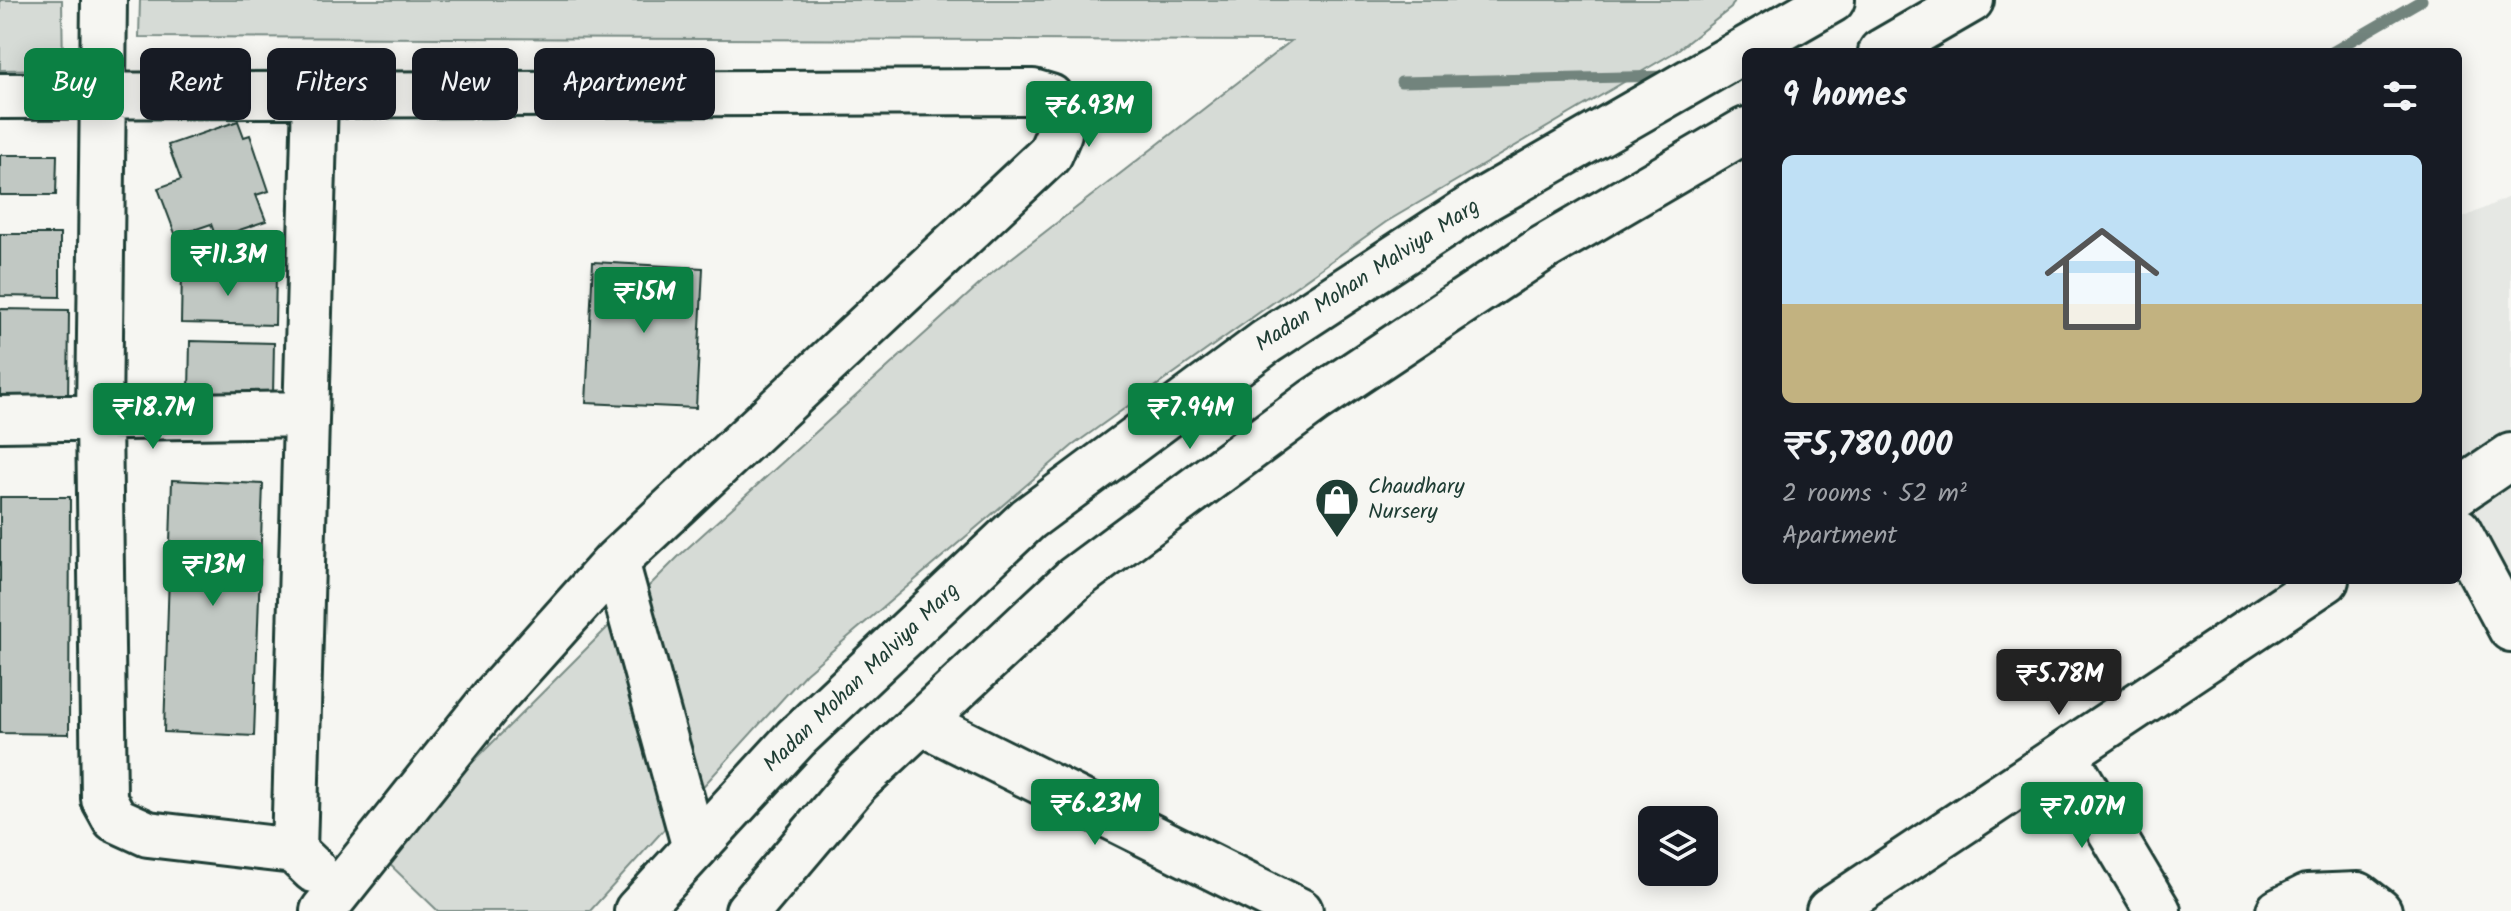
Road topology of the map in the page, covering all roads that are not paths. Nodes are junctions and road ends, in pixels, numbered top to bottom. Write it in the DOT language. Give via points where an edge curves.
graph roads {
  1 [pos="104,0"];
  2 [pos="1778,0"];
  3 [pos="1832,0"];
  4 [pos="1971,0"];
  5 [pos="1759,42"];
  6 [pos="104,48"];
  7 [pos="1749,48"];
  8 [pos="1888,48"];
  9 [pos="1742,52"];
  10 [pos="0,96"];
  11 [pos="24,96"];
  12 [pos="396,96"];
  13 [pos="124,97"];
  14 [pos="267,97"];
  15 [pos="103,120"];
  16 [pos="314,120"];
  17 [pos="1742,132"];
  18 [pos="305,414"];
  19 [pos="99,418"];
  20 [pos="0,419"];
  21 [pos="2511,456"];
  22 [pos="2462,489"];
  23 [pos="2462,537"];
  24 [pos="616,561"];
  25 [pos="2320,584"];
  26 [pos="2511,629"];
  27 [pos="921,722"];
  28 [pos="2065,755"];
  29 [pos="695,848"];
  30 [pos="294,851"];
  31 [pos="339,905"];
  32 [pos="637,911"];
  33 [pos="748,911"];
  34 [pos="1300,911"];
  35 [pos="1829,911"];
  36 [pos="2158,911"];
  37 [pos="2279,911"];
  38 [pos="2379,911"];
  1 -- 6 [label="street"];
  2 -- 5 [label="street"];
  3 -- 5 [label="street, Madan Mohan Malviya Marg"];
  4 -- 8 [label="street"];
  5 -- 7 [label="street, Madan Mohan Malviya Marg"];
  9 -- 29 [label="street, Madan Mohan Malviya Marg" via="1420,241 1266,342 1028,519 796,738"];
  10 -- 11 [label="street"];
  12 -- 24 [label="street" via="1033,92 1050,97 1060,112 1050,154"];
  13 -- 14 [label="street"];
  15 -- 19 [label="street"];
  16 -- 18 [label="street"];
  17 -- 27 [label="street" via="1542,249 1314,401 1074,579"];
  18 -- 19 [label="street"];
  18 -- 30 [label="street"];
  19 -- 20 [label="street"];
  19 -- 30 [label="street" via="104,799 115,819 148,834"];
  21 -- 22 [label="street"];
  23 -- 26 [label="street"];
  24 -- 29 [label="street"];
  24 -- 31 [label="street" via="493,698"];
  25 -- 28 [label="street"];
  27 -- 33 [label="street" via="857,782"];
  27 -- 34 [label="street"];
  28 -- 35 [label="street"];
  28 -- 36 [label="street"];
  29 -- 32 [label="street, Madan Mohan Malviya Marg"];
  30 -- 31 [label="street"];
  37 -- 38 [label="street" via="2307,897 2358,895"];
}
